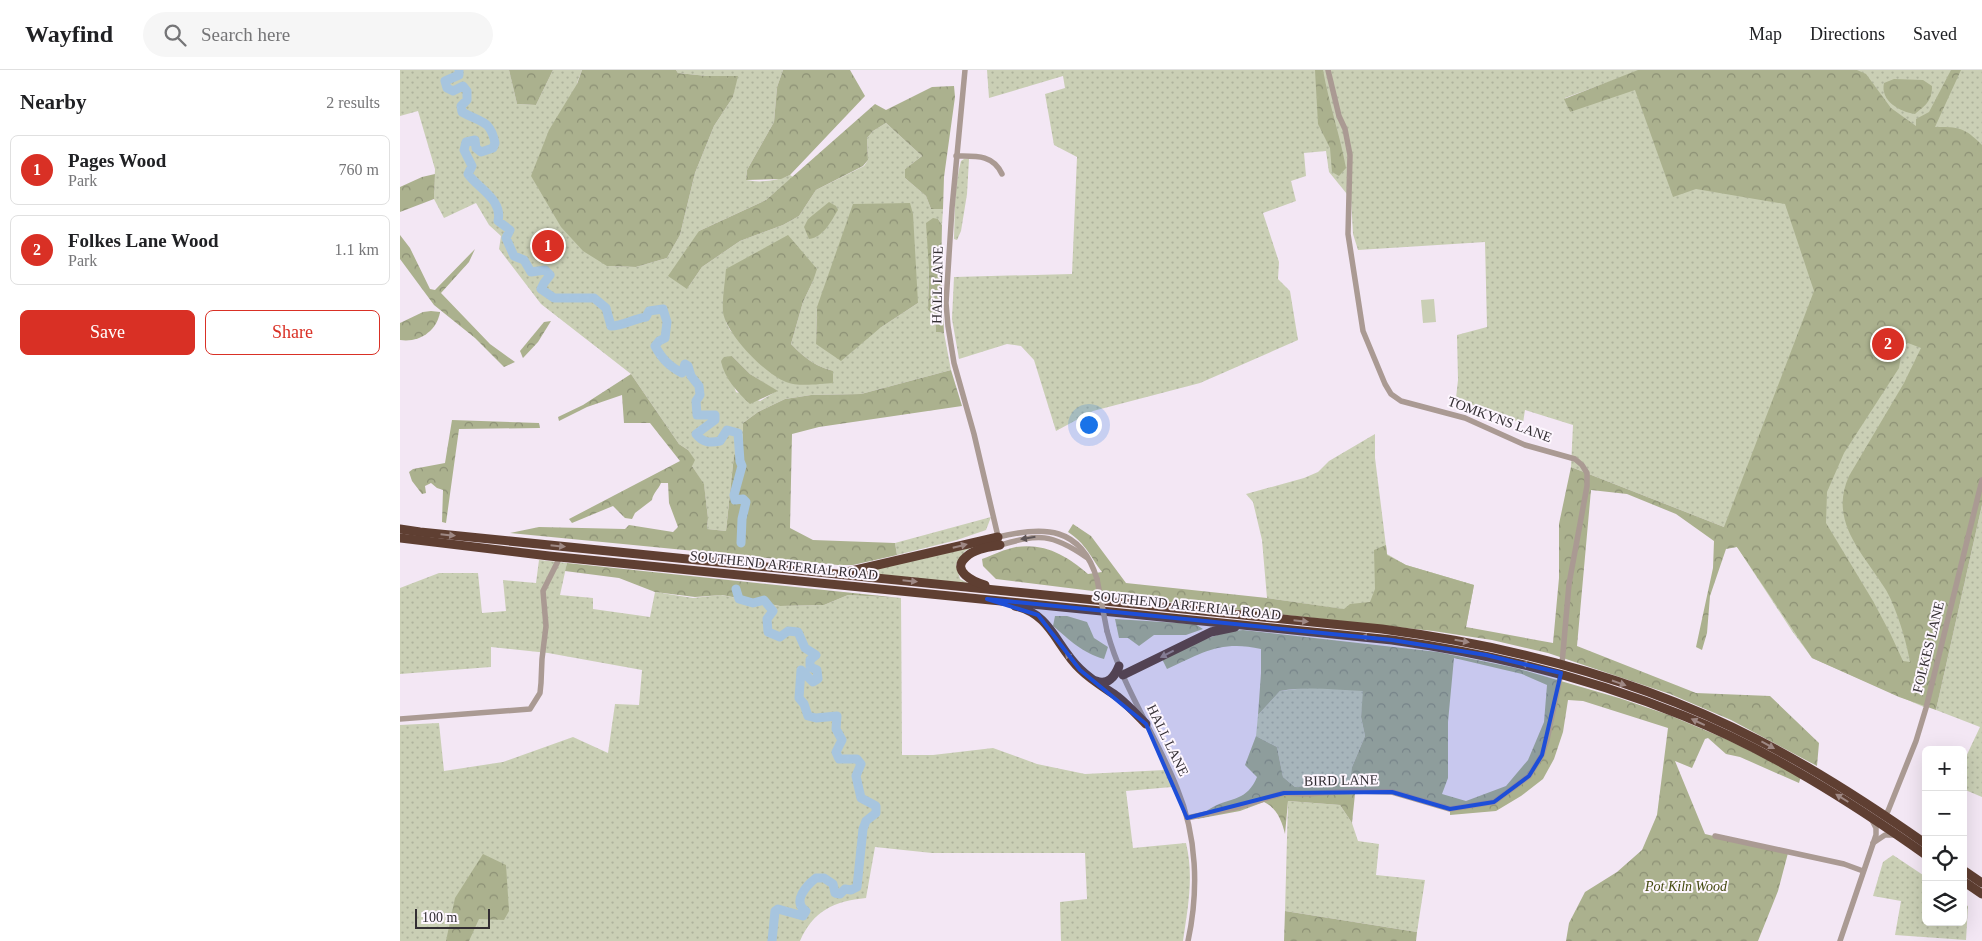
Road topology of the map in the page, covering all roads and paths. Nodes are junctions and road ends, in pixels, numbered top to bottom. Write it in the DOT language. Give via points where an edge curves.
graph roads {
  1 [pos="965,70"];
  2 [pos="1328,70"];
  3 [pos="956,156"];
  4 [pos="1002,174"];
  5 [pos="1982,480"];
  6 [pos="996,525"];
  7 [pos="400,528"];
  8 [pos="1012,534"];
  9 [pos="400,538"];
  10 [pos="999,541"];
  11 [pos="560,557"];
  12 [pos="1086,557"];
  13 [pos="827,573"];
  14 [pos="1043,596"];
  15 [pos="987,599"];
  16 [pos="1248,625"];
  17 [pos="1118,666"];
  18 [pos="1562,668"];
  19 [pos="1123,676"];
  20 [pos="1092,679"];
  21 [pos="400,719"];
  22 [pos="1146,724"];
  23 [pos="1865,813"];
  24 [pos="1885,815"];
  25 [pos="1187,818"];
  26 [pos="1715,836"];
  27 [pos="1899,836"];
  28 [pos="1922,841"];
  29 [pos="1873,843"];
  30 [pos="1922,852"];
  31 [pos="1863,872"];
  32 [pos="1967,873"];
  33 [pos="1982,883"];
  34 [pos="1967,884"];
  35 [pos="1982,894"];
  36 [pos="1188,941"];
  37 [pos="1840,941"];
  1 -- 3 [label="street, HALL LANE"];
  2 -- 18 [label="street, TOMKYNS LANE" via="1350,155 1348,234 1363,331 1391,394 1401,401 1465,418 1525,445 1575,458 1587,473 1569,584"];
  3 -- 4 [label="street" via="990,159"];
  3 -- 6 [label="street, HALL LANE" via="946,303 949,338"];
  5 -- 24 [label="street, FOLKES LANE" via="1916,741"];
  6 -- 8 [label="street" via="1003,532"];
  6 -- 10 [label="street, HALL LANE"];
  7 -- 13 [label="highway, SOUTHEND ARTERIAL ROAD, one-way"];
  8 -- 10 [label="street, HALL LANE"];
  8 -- 12 [label="street, HALL LANE" via="1038,530 1056,533 1074,542"];
  9 -- 11 [label="highway, SOUTHEND ARTERIAL ROAD"];
  12 -- 10 [label="street, one-way" via="1063,542 1045,537"];
  13 -- 10 [label="highway, one-way" via="866,569"];
  10 -- 14 [label="highway" via="966,556 962,566 964,574 980,584"];
  11 -- 15 [label="highway, SOUTHEND ARTERIAL ROAD"];
  11 -- 21 [label="street" via="543,591 546,626 540,693 530,709"];
  12 -- 17 [label="street, HALL LANE, bridge" via="1097,579"];
  13 -- 14 [label="highway, SOUTHEND ARTERIAL ROAD, one-way"];
  14 -- 18 [label="highway, SOUTHEND ARTERIAL ROAD, one-way" via="1409,632 1510,650"];
  15 -- 16 [label="highway, SOUTHEND ARTERIAL ROAD"];
  20 -- 15 [label="highway, one-way" via="1071,660 1038,615"];
  18 -- 16 [label="highway, SOUTHEND ARTERIAL ROAD, one-way" via="1392,640"];
  16 -- 19 [label="highway, one-way" via="1211,632"];
  17 -- 19 [label="street, HALL LANE"];
  17 -- 20 [label="highway" via="1108,681 1100,683"];
  23 -- 18 [label="highway, SOUTHEND ARTERIAL ROAD, one-way" via="1781,763 1685,716"];
  18 -- 24 [label="highway, SOUTHEND ARTERIAL ROAD, one-way" via="1668,700 1729,726 1814,771"];
  18 -- 25 [label="street, BIRD LANE" via="1542,755 1529,776 1494,802 1450,809 1392,792 1284,793"];
  19 -- 22 [label="street, HALL LANE"];
  20 -- 22 [label="highway" via="1119,698"];
  22 -- 25 [label="street, HALL LANE" via="1178,788"];
  23 -- 27 [label="highway, SOUTHEND ARTERIAL ROAD"];
  23 -- 29 [label="street" via="1875,825"];
  24 -- 28 [label="highway, SOUTHEND ARTERIAL ROAD"];
  25 -- 36 [label="street, HALL LANE" via="1195,864 1195,898"];
  26 -- 31 [label="street" via="1844,864"];
  27 -- 29 [label="street" via="1885,835"];
  27 -- 30 [label="highway, SOUTHEND ARTERIAL ROAD"];
  29 -- 31 [label="street"];
  31 -- 37 [label="street"];
  32 -- 33 [label="highway"];
  34 -- 35 [label="highway"];
}
